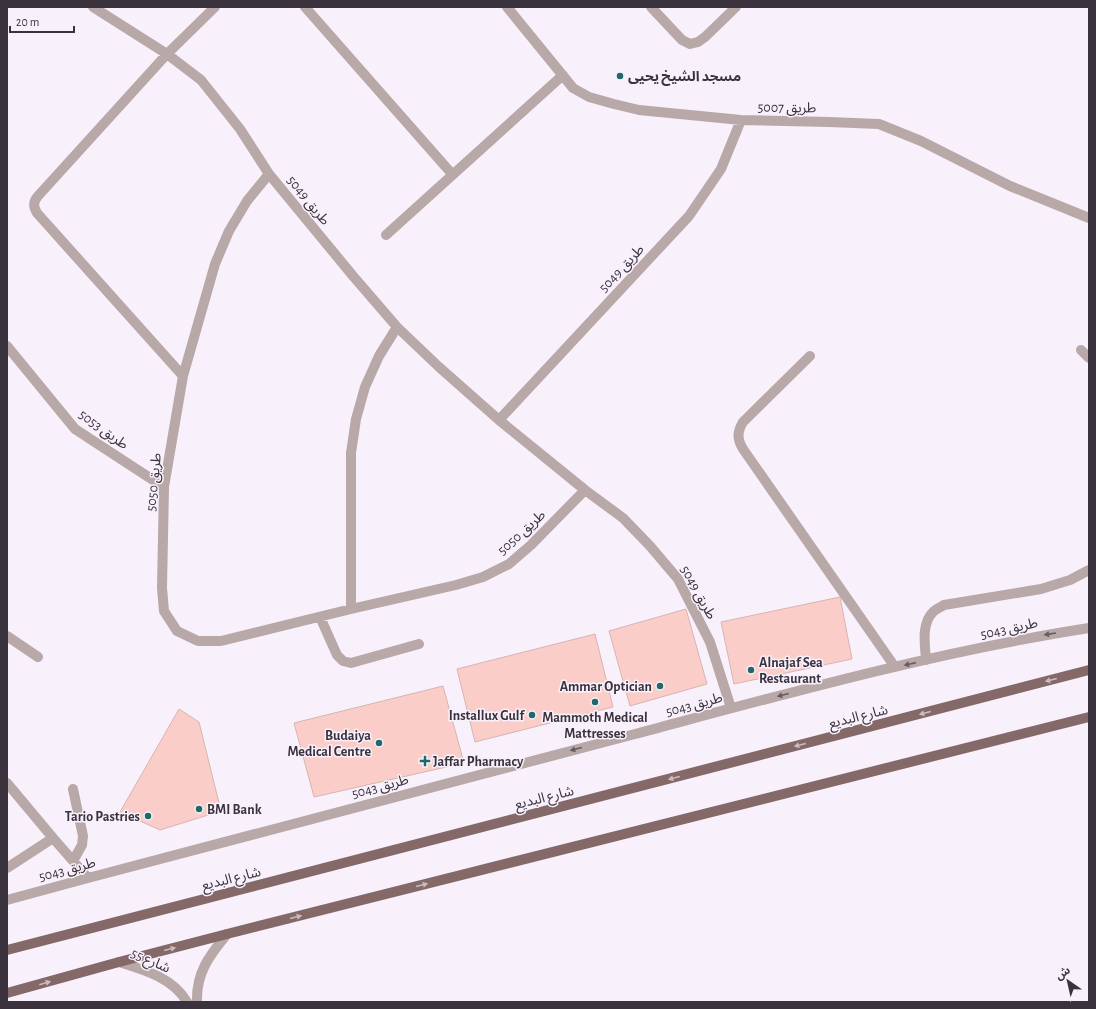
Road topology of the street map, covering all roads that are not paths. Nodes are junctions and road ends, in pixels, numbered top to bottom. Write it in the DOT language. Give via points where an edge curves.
graph roads {
  1 [pos="93,7"];
  2 [pos="215,7"];
  3 [pos="305,7"];
  4 [pos="507,7"];
  5 [pos="651,7"];
  6 [pos="736,7"];
  7 [pos="167,54"];
  8 [pos="563,75"];
  9 [pos="741,120"];
  10 [pos="269,174"];
  11 [pos="452,174"];
  12 [pos="1089,218"];
  13 [pos="386,235"];
  14 [pos="397,328"];
  15 [pos="7,346"];
  16 [pos="1081,350"];
  17 [pos="810,356"];
  18 [pos="1089,358"];
  19 [pos="183,376"];
  20 [pos="499,420"];
  21 [pos="164,487"];
  22 [pos="586,490"];
  23 [pos="1089,570"];
  24 [pos="351,609"];
  25 [pos="320,617"];
  26 [pos="1089,628"];
  27 [pos="7,636"];
  28 [pos="419,644"];
  29 [pos="38,657"];
  30 [pos="926,660"];
  31 [pos="894,667"];
  32 [pos="1089,670"];
  33 [pos="731,708"];
  34 [pos="1089,717"];
  35 [pos="7,782"];
  36 [pos="74,790"];
  37 [pos="53,838"];
  38 [pos="73,861"];
  39 [pos="7,868"];
  40 [pos="88,878"];
  41 [pos="7,900"];
  42 [pos="227,934"];
  43 [pos="7,950"];
  44 [pos="119,962"];
  45 [pos="7,993"];
  46 [pos="187,1002"];
  47 [pos="197,1002"];
  1 -- 7 [label="street, طريق 5049"];
  2 -- 7 [label="street"];
  3 -- 11 [label="street"];
  4 -- 8 [label="street, طريق 5007"];
  5 -- 6 [label="street" via="682,40 690,44 705,37"];
  7 -- 10 [label="street, طريق 5049" via="201,80 240,129"];
  7 -- 19 [label="street" via="34,200 34,205 38,213"];
  8 -- 9 [label="street, طريق 5007" via="574,88 589,97 614,104 639,110"];
  8 -- 11 [label="street"];
  9 -- 12 [label="street, طريق 5007" via="879,124 921,141 1010,186"];
  9 -- 20 [label="street, طريق 5049" via="721,169 689,216"];
  10 -- 14 [label="street, طريق 5049"];
  10 -- 19 [label="street, طريق 5050" via="233,225 215,264"];
  11 -- 13 [label="street"];
  14 -- 20 [label="street, طريق 5049"];
  14 -- 24 [label="street" via="379,356 365,387 356,419 352,453"];
  15 -- 21 [label="street, طريق 5053" via="75,429"];
  16 -- 18 [label="street"];
  17 -- 31 [label="street" via="744,422 738,432 738,438 743,449"];
  19 -- 21 [label="street, طريق 5050"];
  20 -- 22 [label="street, طريق 5049"];
  21 -- 25 [label="street, طريق 5050" via="164,611 177,631 198,641 221,641"];
  22 -- 24 [label="street, طريق 5050" via="509,564 483,577 456,585"];
  22 -- 33 [label="street, طريق 5049" via="623,518 678,579 710,642"];
  23 -- 30 [label="street" via="1070,580 1041,589 944,605 933,612 926,624"];
  24 -- 25 [label="street, طريق 5050"];
  25 -- 28 [label="street" via="342,661 351,663"];
  26 -- 30 [label="street, طريق 5043, one-way"];
  27 -- 29 [label="street"];
  30 -- 31 [label="street, طريق 5043, one-way"];
  31 -- 33 [label="street, طريق 5043, one-way"];
  32 -- 43 [label="main road, شارع البديع, one-way"];
  33 -- 40 [label="street, طريق 5043, one-way"];
  42 -- 34 [label="main road, one-way"];
  35 -- 37 [label="street"];
  36 -- 38 [label="street" via="83,836 82,844"];
  37 -- 38 [label="street"];
  37 -- 39 [label="street"];
  38 -- 40 [label="street"];
  40 -- 41 [label="street, طريق 5043"];
  44 -- 42 [label="main road, one-way"];
  42 -- 47 [label="street" via="205,964 199,978"];
  45 -- 44 [label="main road, one-way"];
  44 -- 46 [label="street, شارع 55" via="156,974 168,981"];
}
